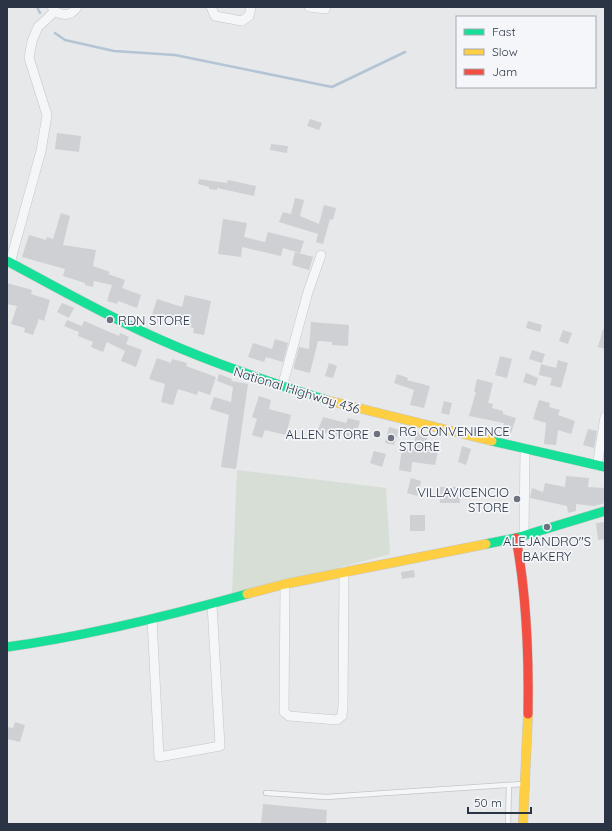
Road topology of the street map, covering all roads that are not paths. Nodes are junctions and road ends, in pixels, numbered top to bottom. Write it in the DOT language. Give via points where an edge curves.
graph roads {
  1 [pos="78,7"];
  2 [pos="211,7"];
  3 [pos="251,7"];
  4 [pos="309,7"];
  5 [pos="326,7"];
  6 [pos="54,9"];
  7 [pos="321,255"];
  8 [pos="8,262"];
  9 [pos="282,387"];
  10 [pos="605,417"];
  11 [pos="525,448"];
  12 [pos="601,466"];
  13 [pos="605,511"];
  14 [pos="520,537"];
  15 [pos="344,572"];
  16 [pos="284,584"];
  17 [pos="212,604"];
  18 [pos="152,618"];
  19 [pos="7,647"];
  20 [pos="524,784"];
  21 [pos="509,785"];
  22 [pos="266,793"];
  23 [pos="508,824"];
  24 [pos="523,824"];
  1 -- 6 [label="street" via="69,14 59,14"];
  2 -- 3 [label="street" via="215,16 242,21 249,16"];
  4 -- 5 [label="street" via="320,10"];
  6 -- 8 [label="street" via="38,27 29,58 47,115 41,152"];
  7 -- 9 [label="street"];
  8 -- 9 [label="street, National Highway 436" via="160,340"];
  9 -- 11 [label="street, National Highway 436" via="369,412"];
  10 -- 12 [label="street"];
  11 -- 12 [label="street, National Highway 436"];
  11 -- 14 [label="street"];
  13 -- 14 [label="street"];
  14 -- 15 [label="street"];
  14 -- 20 [label="street" via="529,653"];
  15 -- 16 [label="street"];
  15 -- 16 [label="street" via="344,706 342,716 337,720 289,716 284,712"];
  16 -- 17 [label="street"];
  17 -- 18 [label="street"];
  17 -- 18 [label="street" via="220,746 159,757"];
  18 -- 19 [label="street" via="51,641"];
  20 -- 21 [label="lane"];
  20 -- 24 [label="street"];
  21 -- 22 [label="lane" via="326,797"];
  21 -- 23 [label="lane"];
}
